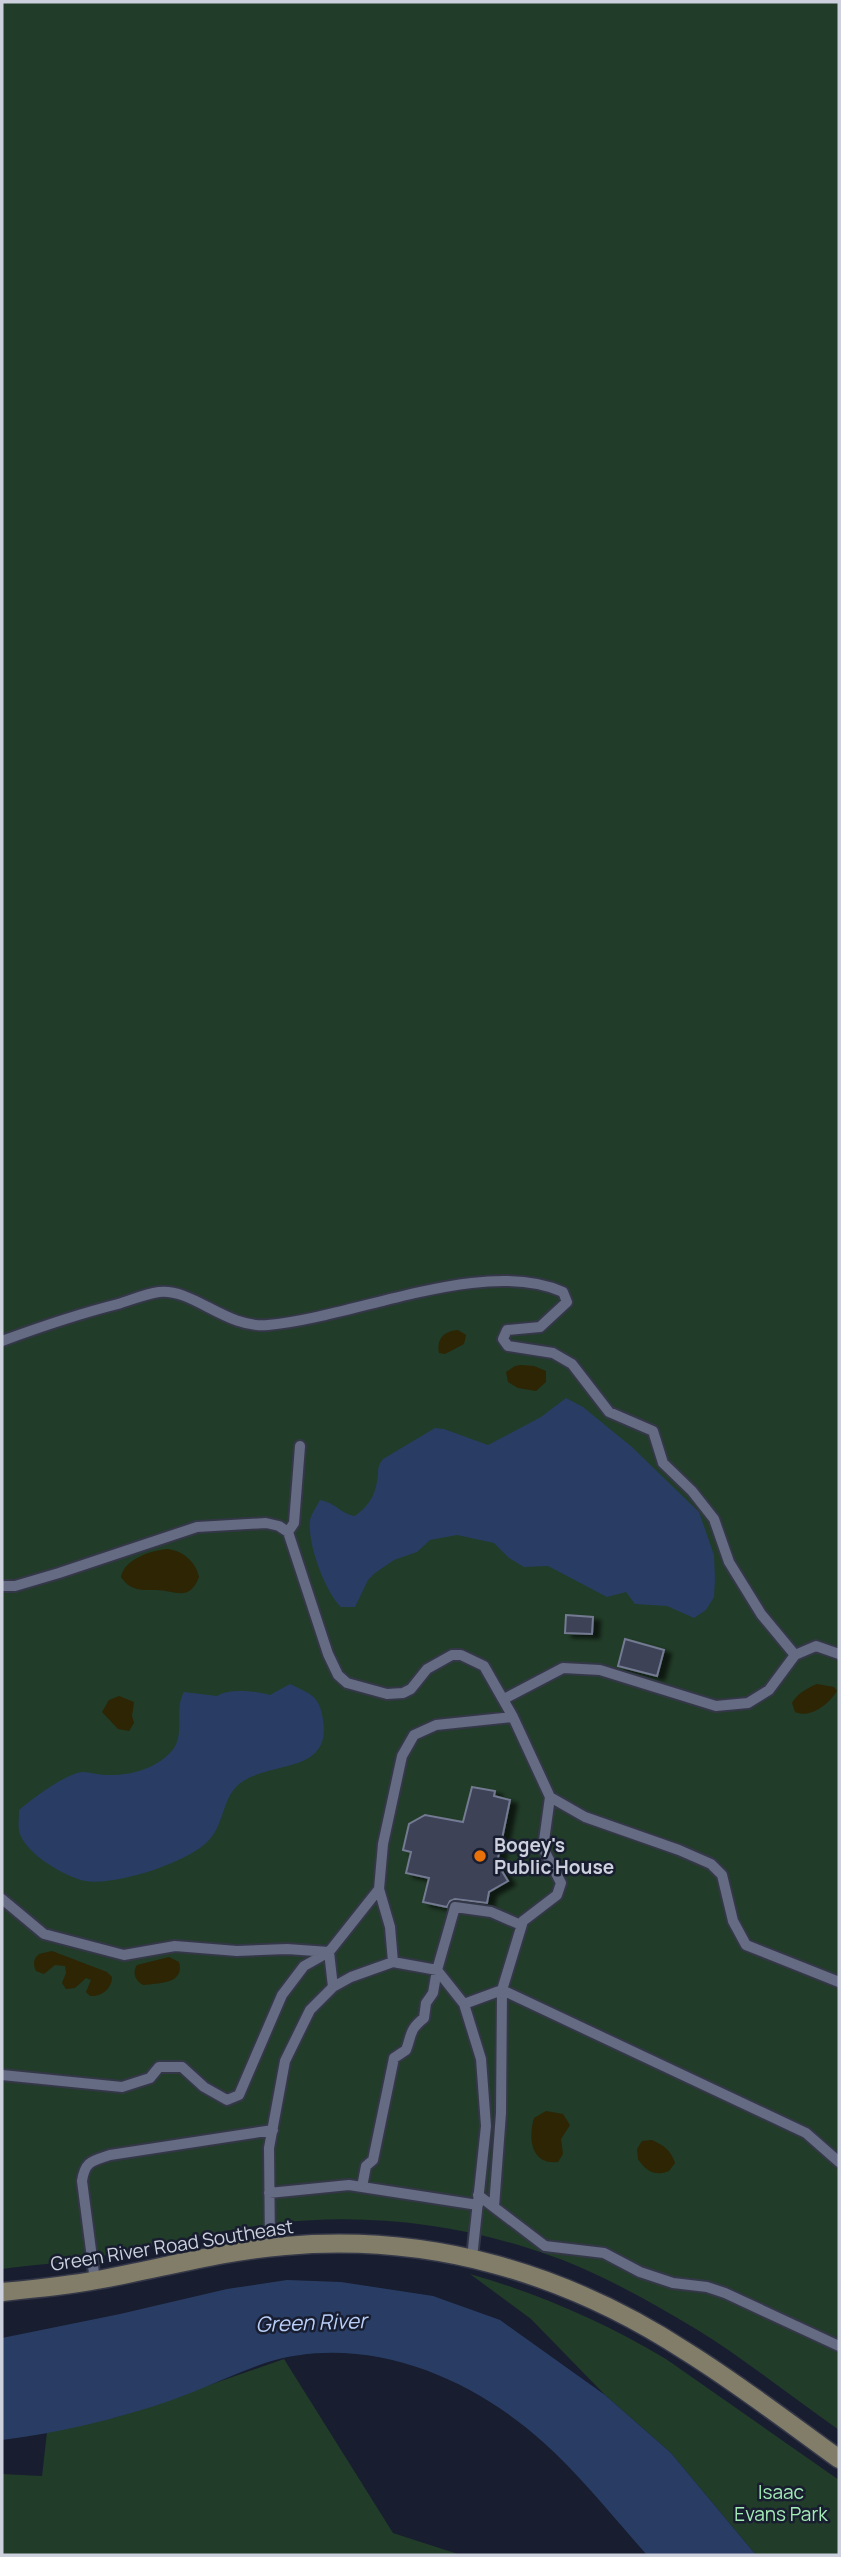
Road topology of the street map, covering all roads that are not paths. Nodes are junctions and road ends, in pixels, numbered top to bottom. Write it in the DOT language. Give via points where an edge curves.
graph roads {
  1 [pos="2,1341"];
  2 [pos="300,1446"];
  3 [pos="288,1532"];
  4 [pos="2,1586"];
  5 [pos="839,1654"];
  6 [pos="795,1655"];
  7 [pos="503,1699"];
  8 [pos="513,1717"];
  9 [pos="550,1797"];
  10 [pos="379,1889"];
  11 [pos="2,1899"];
  12 [pos="522,1926"];
  13 [pos="329,1952"];
  14 [pos="393,1962"];
  15 [pos="437,1970"];
  16 [pos="839,1982"];
  17 [pos="333,1987"];
  18 [pos="502,1990"];
  19 [pos="464,2004"];
  20 [pos="2,2075"];
  21 [pos="273,2130"];
  22 [pos="839,2162"];
  23 [pos="362,2187"];
  24 [pos="269,2193"];
  25 [pos="478,2200"];
  26 [pos="494,2207"];
  27 [pos="270,2248"];
  28 [pos="472,2258"];
  29 [pos="95,2281"];
  30 [pos="2,2292"];
  31 [pos="839,2346"];
  32 [pos="839,2459"];
  1 -- 6 [label="lane" via="158,1292 174,1292 248,1326 301,1321 454,1286 499,1281 547,1285 564,1292 567,1302 540,1327 508,1330 503,1339 508,1346 553,1353 572,1364 609,1412 653,1432 663,1463 713,1519 729,1562 761,1614"];
  2 -- 3 [label="lane" via="294,1523"];
  3 -- 4 [label="lane" via="266,1523 197,1527 60,1573"];
  3 -- 7 [label="lane" via="328,1654 338,1675 347,1682 402,1693 427,1669 461,1655 484,1666"];
  5 -- 6 [label="lane" via="816,1646"];
  6 -- 7 [label="lane" via="769,1690 748,1703 716,1706 600,1670 563,1668"];
  7 -- 8 [label="lane"];
  8 -- 9 [label="lane"];
  8 -- 10 [label="lane" via="436,1725 414,1735 402,1756 383,1844"];
  9 -- 12 [label="lane" via="542,1848 561,1883 557,1895"];
  9 -- 16 [label="lane" via="585,1817 711,1864 722,1875 733,1921 746,1945"];
  10 -- 13 [label="lane"];
  10 -- 14 [label="lane" via="390,1927"];
  11 -- 13 [label="lane" via="44,1934 124,1955 175,1946"];
  12 -- 15 [label="lane" via="491,1912 455,1907"];
  12 -- 18 [label="lane"];
  13 -- 17 [label="lane"];
  13 -- 20 [label="lane" via="304,1966 282,1995 239,2095 228,2100 182,2067 159,2067 150,2078 122,2087"];
  14 -- 15 [label="lane"];
  14 -- 17 [label="lane"];
  15 -- 19 [label="lane"];
  15 -- 23 [label="lane" via="424,2018 409,2034 406,2050 394,2058 373,2160 366,2166"];
  17 -- 21 [label="lane" via="310,2010 285,2061"];
  18 -- 19 [label="lane"];
  18 -- 22 [label="lane" via="806,2133"];
  18 -- 26 [label="lane" via="501,2113"];
  19 -- 25 [label="lane" via="481,2059 486,2126"];
  21 -- 24 [label="lane"];
  21 -- 29 [label="lane" via="92,2161 84,2169 82,2181"];
  23 -- 24 [label="lane"];
  23 -- 25 [label="lane"];
  24 -- 27 [label="lane"];
  25 -- 26 [label="lane"];
  25 -- 28 [label="lane"];
  26 -- 31 [label="lane" via="545,2246 604,2253 673,2283 725,2293"];
  27 -- 28 [label="street, Green River Road Southeast" via="378,2244"];
  27 -- 29 [label="street, Green River Road Southeast"];
  28 -- 32 [label="street, Green River Road Southeast" via="534,2274 614,2309 686,2350"];
  29 -- 30 [label="street, Green River Road Southeast"];
}
